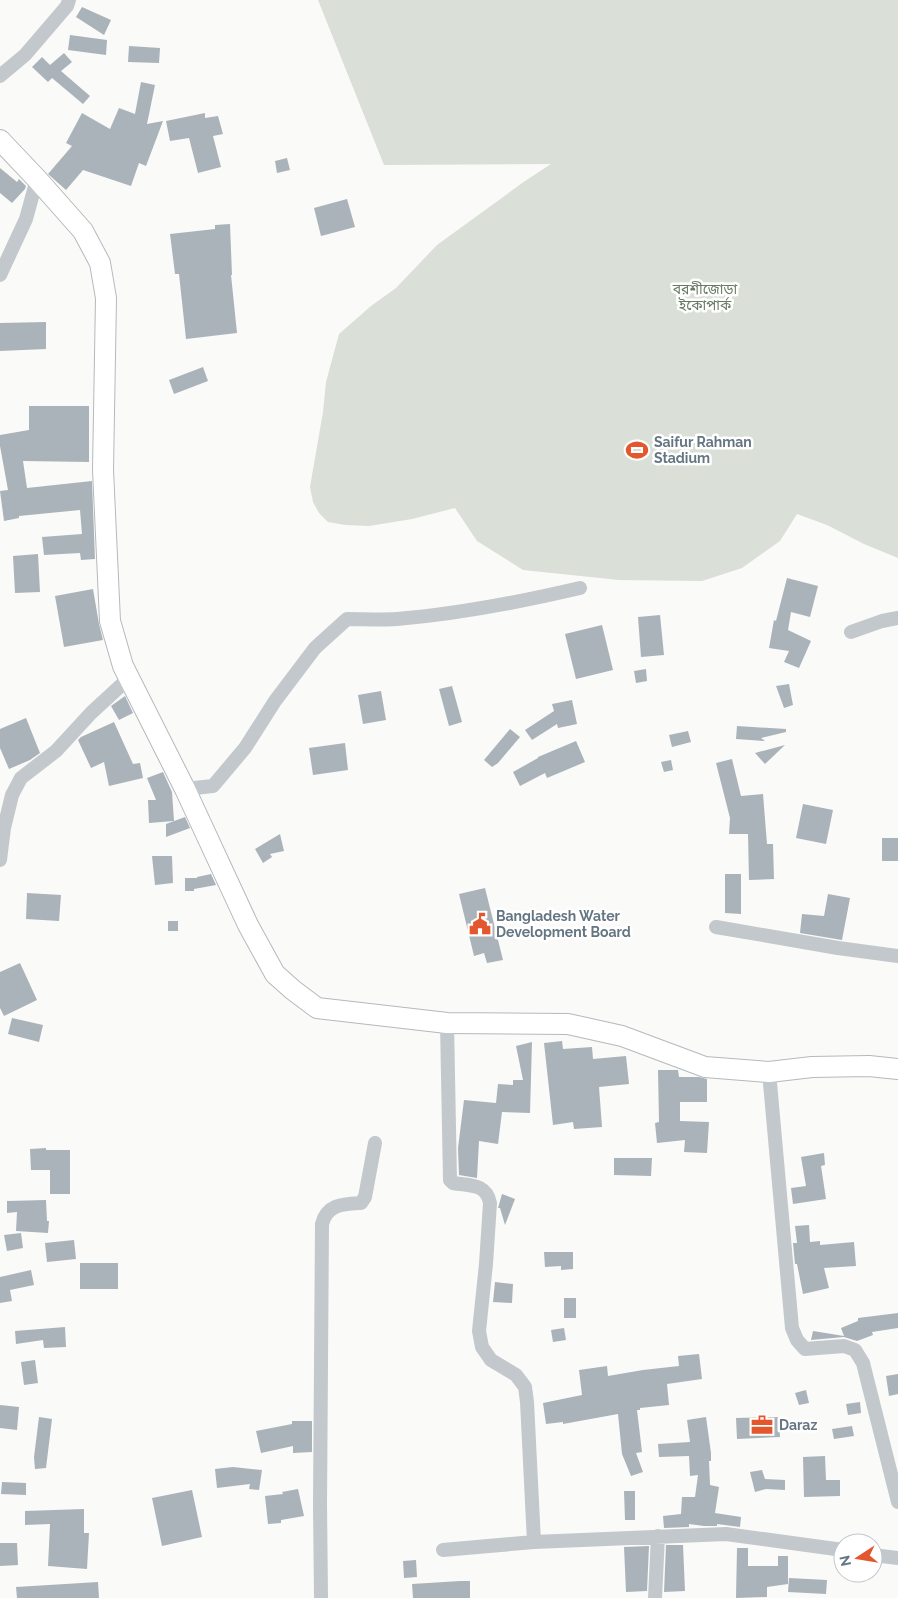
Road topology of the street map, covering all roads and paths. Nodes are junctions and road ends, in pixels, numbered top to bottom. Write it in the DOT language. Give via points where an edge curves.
graph roads {
  1 [pos="69,0"];
  2 [pos="0,76"];
  3 [pos="0,140"];
  4 [pos="37,179"];
  5 [pos="0,275"];
  6 [pos="580,588"];
  7 [pos="898,618"];
  8 [pos="851,632"];
  9 [pos="129,678"];
  10 [pos="185,789"];
  11 [pos="2,828"];
  12 [pos="0,860"];
  13 [pos="716,926"];
  14 [pos="898,956"];
  15 [pos="447,1023"];
  16 [pos="898,1069"];
  17 [pos="769,1072"];
  18 [pos="375,1143"];
  19 [pos="898,1502"];
  20 [pos="658,1536"];
  21 [pos="534,1542"];
  22 [pos="833,1549"];
  23 [pos="444,1550"];
  24 [pos="883,1556"];
  25 [pos="898,1558"];
  26 [pos="321,1598"];
  27 [pos="655,1598"];
  1 -- 2 [label="street" via="26,55"];
  3 -- 4 [label="highway"];
  4 -- 5 [label="street" via="26,219"];
  4 -- 9 [label="highway" via="83,231 100,263 106,298 103,470 110,621"];
  6 -- 10 [label="street" via="466,611 397,619 347,619 315,648 245,748 213,786"];
  7 -- 8 [label="street"];
  9 -- 10 [label="highway"];
  9 -- 11 [label="street" via="56,751 21,778"];
  10 -- 15 [label="highway" via="248,925 275,974 317,1008"];
  11 -- 12 [label="street"];
  13 -- 14 [label="street"];
  15 -- 17 [label="highway" via="568,1024 622,1036 705,1067"];
  15 -- 21 [label="street" via="450,1180 453,1184 485,1190 490,1203 479,1331 482,1347 491,1360 516,1375 525,1387"];
  16 -- 17 [label="highway" via="812,1067"];
  17 -- 19 [label="street" via="792,1328 805,1349 844,1346 854,1350 863,1363"];
  18 -- 26 [label="street" via="365,1197 361,1203 334,1206 324,1215 322,1224"];
  20 -- 21 [label="street"];
  20 -- 22 [label="street" via="726,1534"];
  20 -- 27 [label="street"];
  21 -- 23 [label="street"];
  24 -- 25 [label="street"];
}
